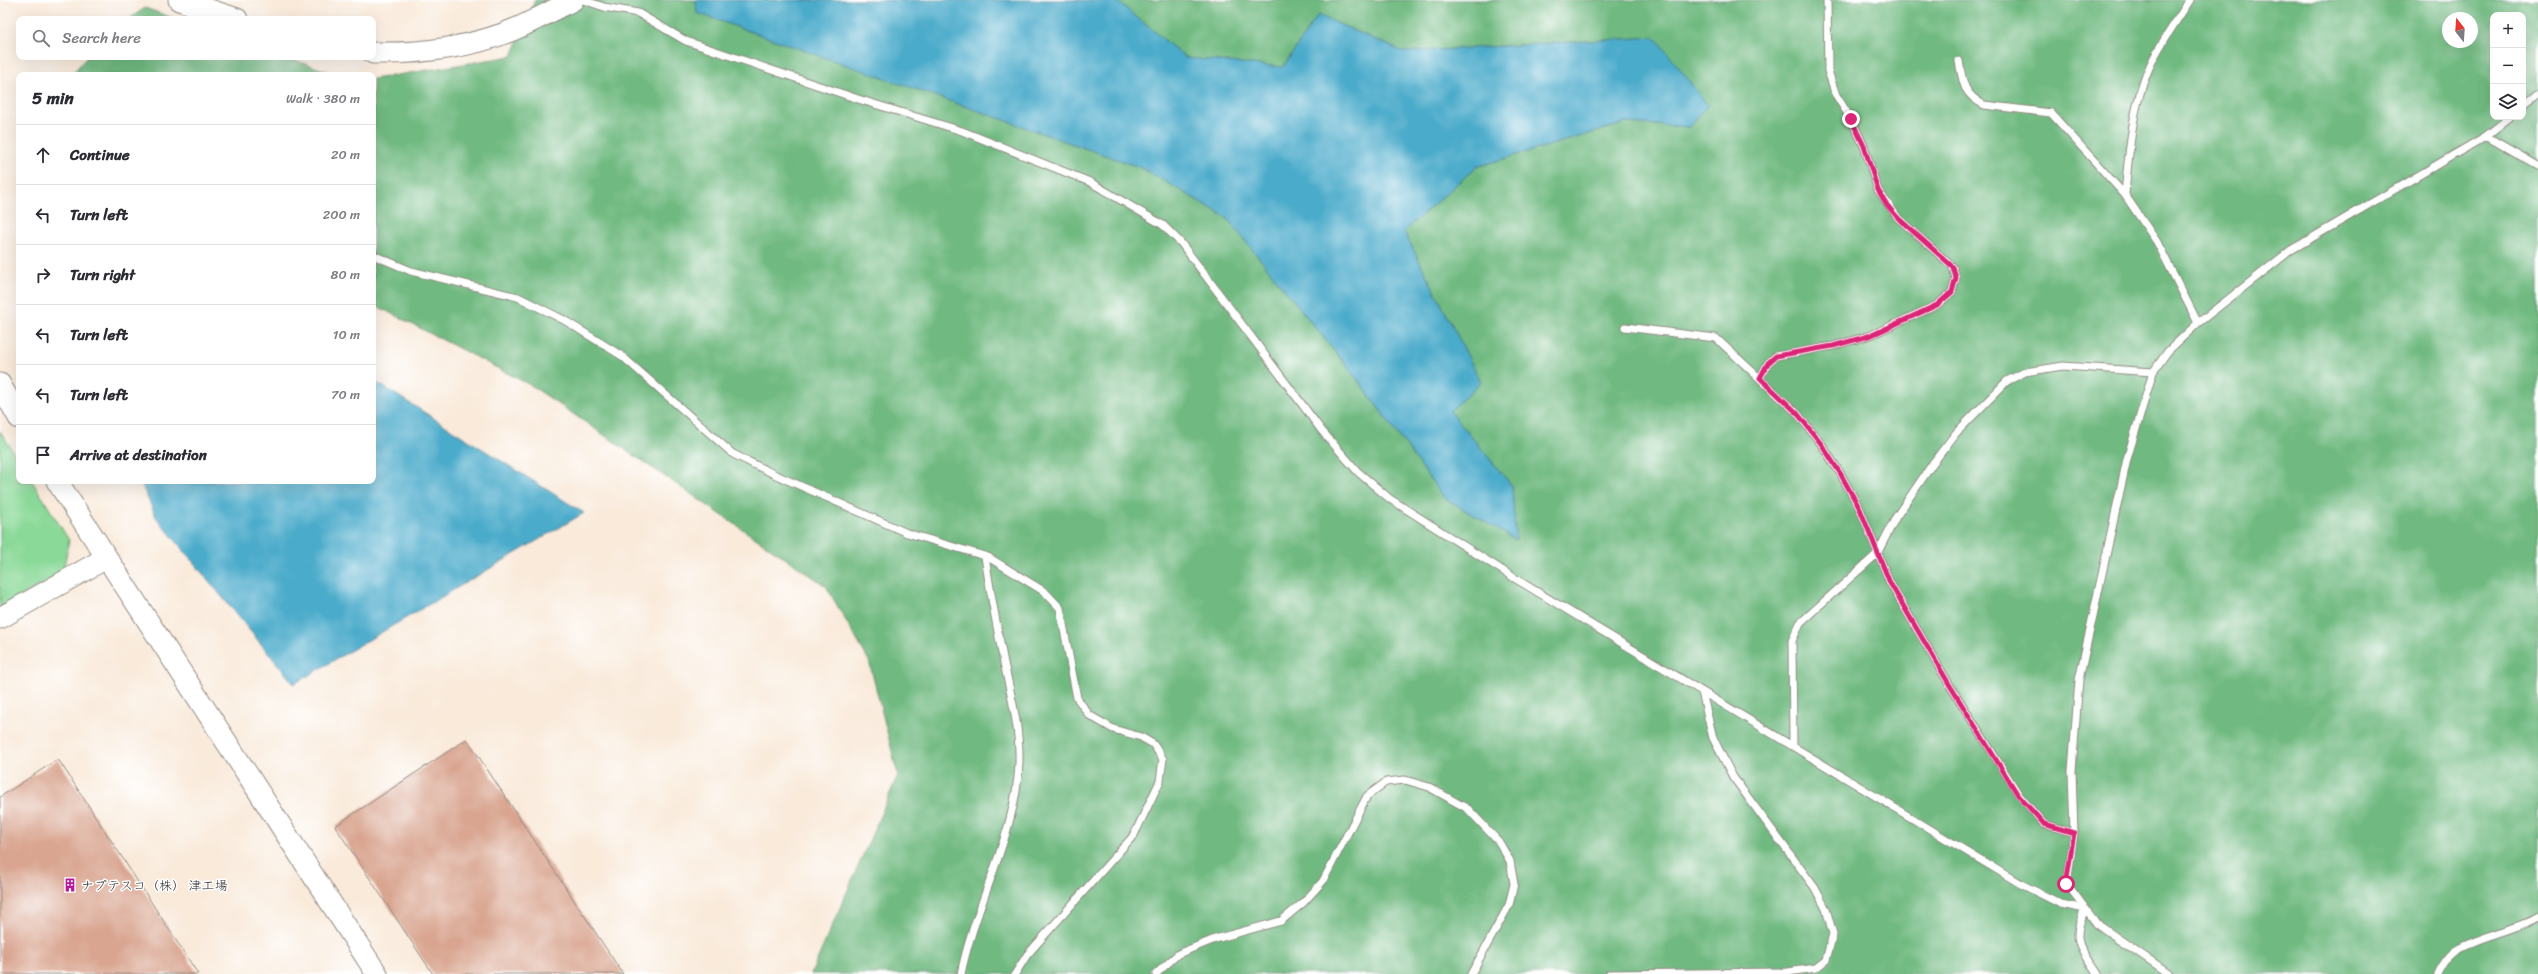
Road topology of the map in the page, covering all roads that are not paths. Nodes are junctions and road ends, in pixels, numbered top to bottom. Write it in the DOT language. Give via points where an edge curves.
graph roads {
  1 [pos="179,0"];
  2 [pos="573,0"];
  3 [pos="583,0"];
  4 [pos="1827,0"];
  5 [pos="2190,0"];
  6 [pos="228,16"];
  7 [pos="376,53"];
  8 [pos="1959,61"];
  9 [pos="2538,94"];
  10 [pos="2526,104"];
  11 [pos="2506,120"];
  12 [pos="2486,136"];
  13 [pos="2538,166"];
  14 [pos="2125,195"];
  15 [pos="376,256"];
  16 [pos="2198,323"];
  17 [pos="1625,327"];
  18 [pos="2153,372"];
  19 [pos="1760,378"];
  20 [pos="0,384"];
  21 [pos="16,413"];
  22 [pos="59,484"];
  23 [pos="1877,554"];
  24 [pos="985,556"];
  25 [pos="106,558"];
  26 [pos="0,618"];
  27 [pos="1702,692"];
  28 [pos="1793,746"];
  29 [pos="2074,833"];
  30 [pos="2085,909"];
  31 [pos="2538,917"];
  32 [pos="377,974"];
  33 [pos="961,974"];
  34 [pos="1015,974"];
  35 [pos="1156,974"];
  36 [pos="1471,974"];
  37 [pos="1609,974"];
  38 [pos="2097,974"];
  39 [pos="2170,974"];
  40 [pos="2438,974"];
  1 -- 6 [label="street"];
  2 -- 7 [label="street" via="520,27 473,42 436,50"];
  3 -- 27 [label="lane" via="638,13 686,41 962,131 1090,182 1163,225 1181,243 1322,431 1358,472 1390,499"];
  4 -- 19 [label="lane" via="1828,71 1836,96 1864,146 1878,190 1898,218 1953,267 1956,278 1952,292 1937,305 1872,335 1833,346 1776,356 1768,363"];
  5 -- 14 [label="lane" via="2156,53 2143,85 2129,149"];
  8 -- 14 [label="lane" via="1963,83 1969,95 1984,105 2051,113"];
  9 -- 10 [label="lane"];
  11 -- 12 [label="lane"];
  12 -- 13 [label="lane"];
  12 -- 16 [label="lane" via="2291,250"];
  14 -- 16 [label="lane" via="2156,242"];
  15 -- 24 [label="lane" via="411,271 518,297 564,320 622,356 733,454 776,476 907,533"];
  16 -- 18 [label="lane" via="2168,351"];
  17 -- 19 [label="lane" via="1716,338"];
  18 -- 23 [label="lane" via="2063,366 2025,372 2008,381 1956,433 1933,463 1896,517"];
  18 -- 29 [label="lane" via="2127,459 2079,680 2072,771"];
  19 -- 23 [label="lane" via="1797,413 1822,445 1860,509"];
  20 -- 21 [label="street"];
  22 -- 25 [label="street"];
  23 -- 28 [label="lane" via="1800,623 1792,641"];
  23 -- 29 [label="lane" via="1890,583 1949,684 2018,795 2044,824"];
  24 -- 33 [label="lane" via="991,602 1019,730 1019,763 1013,811 968,939"];
  24 -- 34 [label="lane" via="1045,592 1060,608 1077,698 1089,715 1113,729 1141,737 1153,744 1163,759 1160,781 1134,835 1027,955"];
  25 -- 26 [label="street"];
  25 -- 32 [label="street"];
  27 -- 28 [label="lane"];
  27 -- 37 [label="lane" via="1713,738 1732,777 1815,888 1826,909 1833,934 1826,960 1816,968 1788,972"];
  28 -- 30 [label="lane" via="2019,883 2061,904"];
  29 -- 30 [label="lane" via="2066,884"];
  30 -- 38 [label="lane" via="2076,929 2080,948"];
  30 -- 39 [label="lane" via="2097,924"];
  31 -- 40 [label="lane" via="2519,927 2459,948"];
  35 -- 36 [label="lane" via="1178,954 1215,939 1281,921 1304,902 1323,881 1367,796 1386,782 1405,780 1429,787 1468,809 1499,842 1510,861 1514,884 1509,905"];
}
